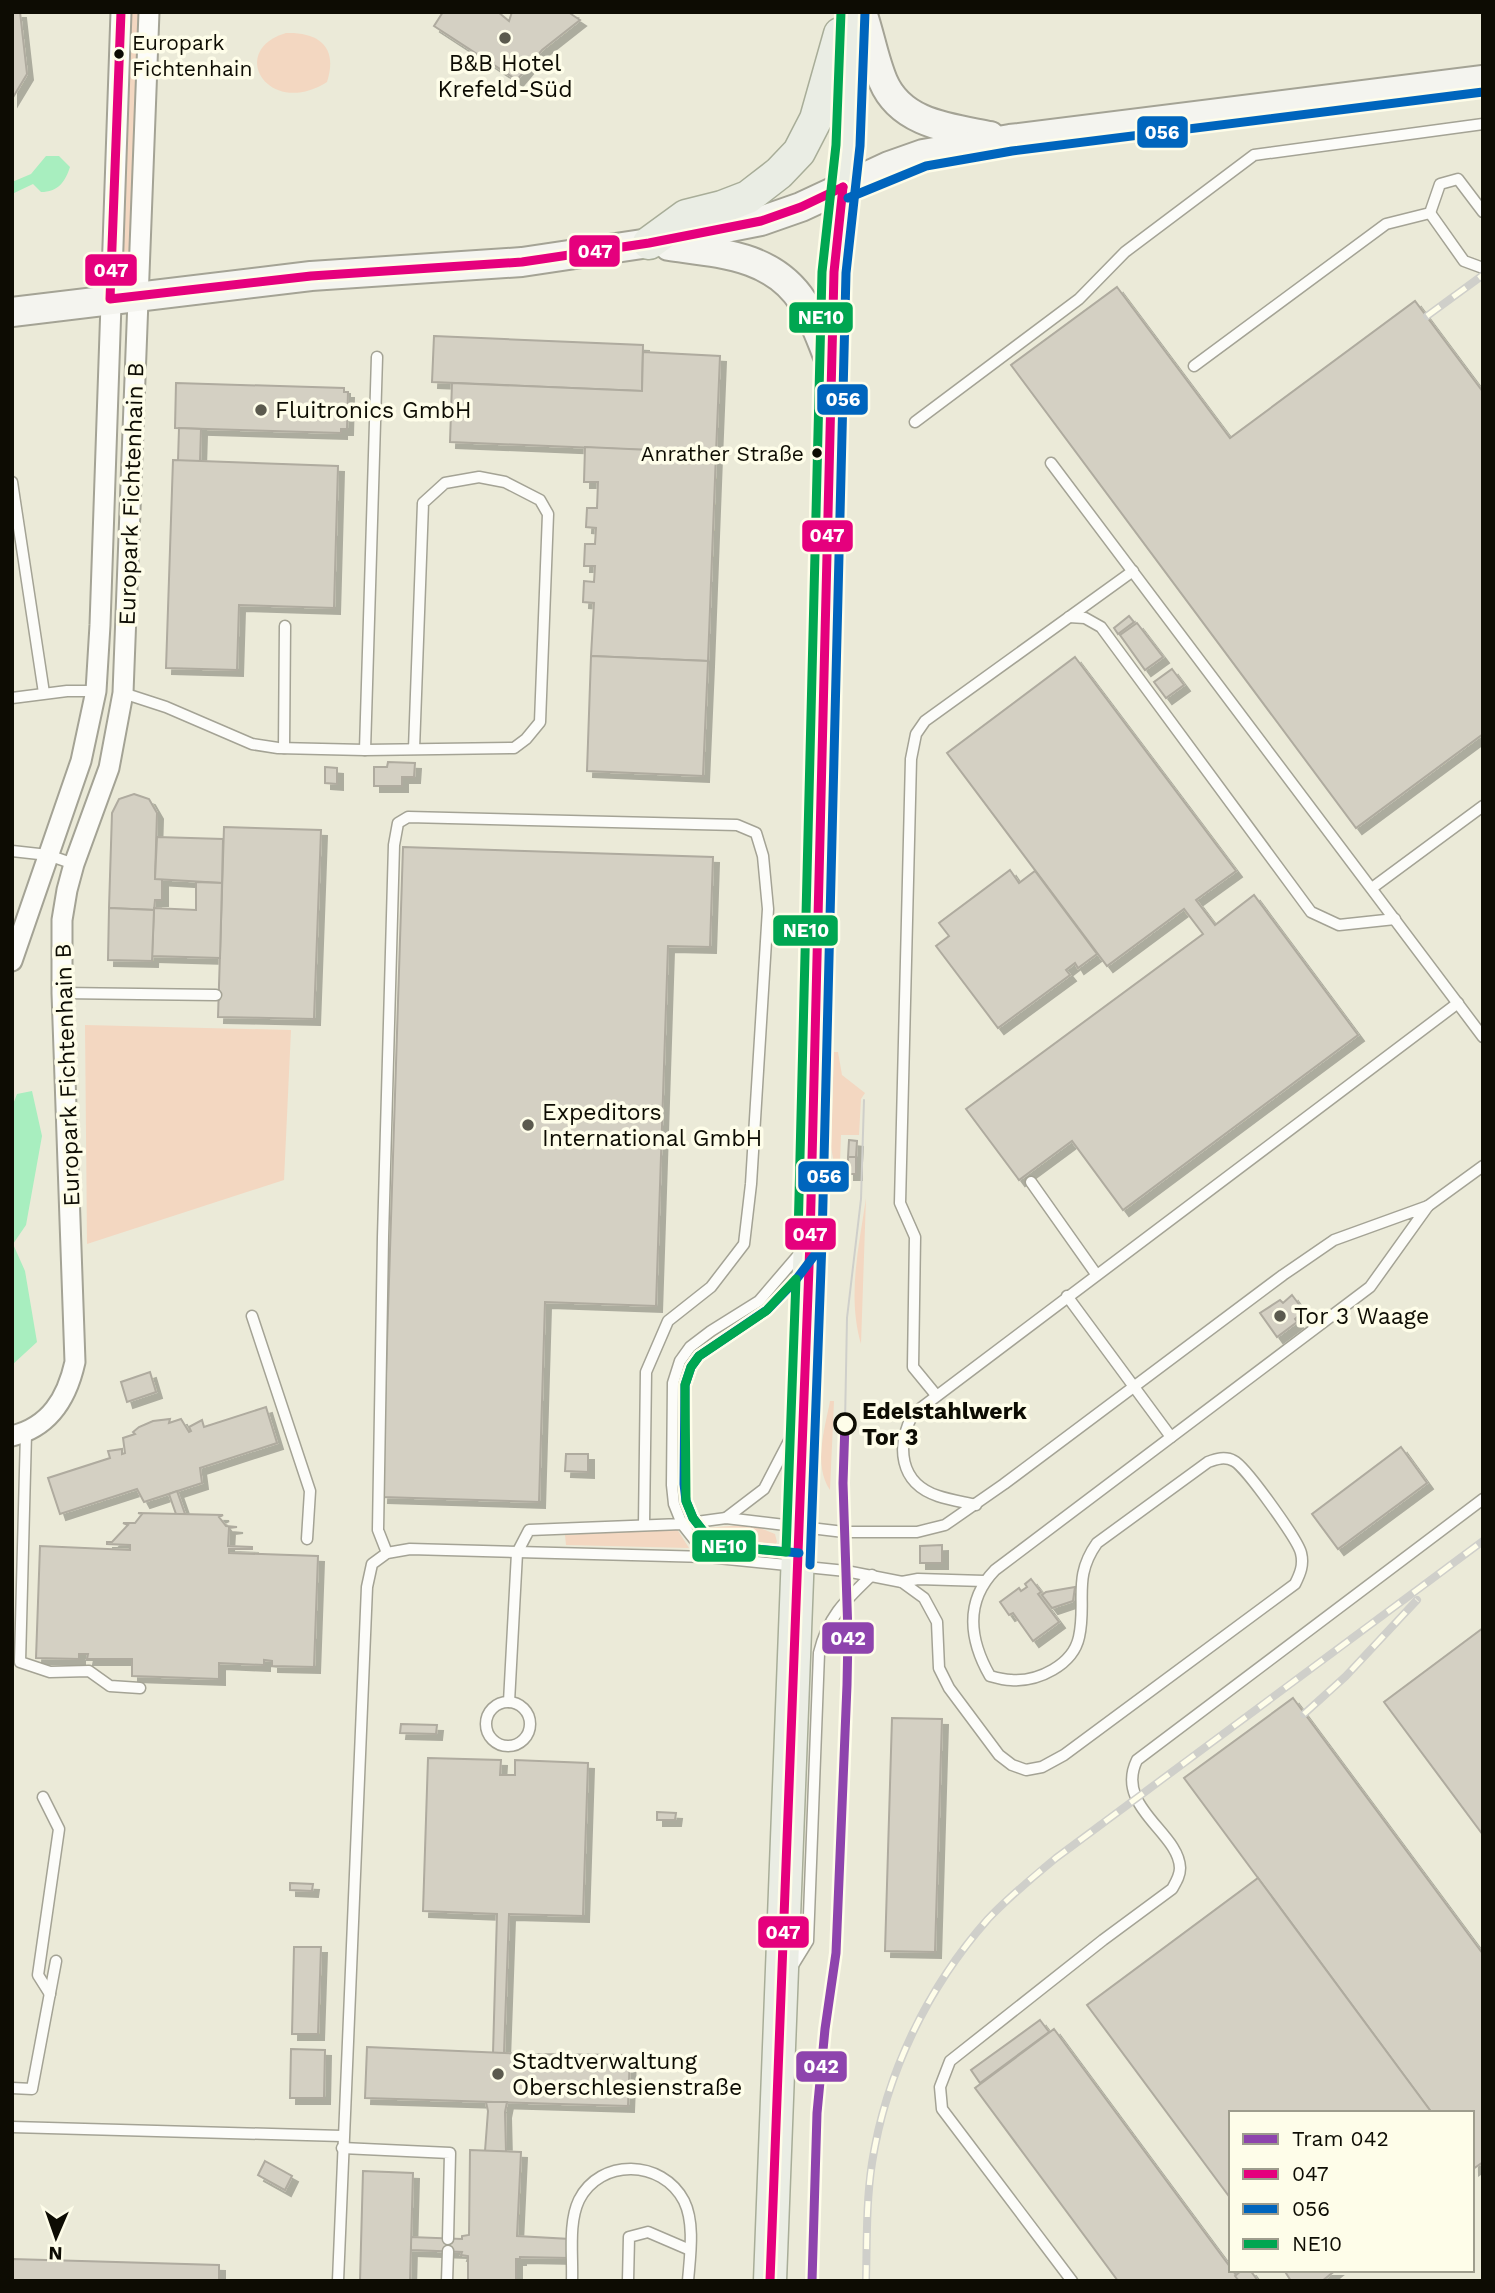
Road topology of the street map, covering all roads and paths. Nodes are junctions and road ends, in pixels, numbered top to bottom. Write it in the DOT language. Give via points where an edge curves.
graph roads {
  1 [pos="121,12"];
  2 [pos="149,12"];
  3 [pos="846,12"];
  4 [pos="853,12"];
  5 [pos="862,12"];
  6 [pos="1483,80"];
  7 [pos="1483,124"];
  8 [pos="1010,139"];
  9 [pos="843,187"];
  10 [pos="1483,212"];
  11 [pos="1430,213"];
  12 [pos="649,243"];
  13 [pos="1483,268"];
  14 [pos="138,296"];
  15 [pos="110,299"];
  16 [pos="12,312"];
  17 [pos="377,357"];
  18 [pos="1194,366"];
  19 [pos="832,367"];
  20 [pos="915,422"];
  21 [pos="1051,463"];
  22 [pos="12,482"];
  23 [pos="16,542"];
  24 [pos="1133,571"];
  25 [pos="1068,617"];
  26 [pos="285,626"];
  27 [pos="96,691"];
  28 [pos="44,693"];
  29 [pos="123,693"];
  30 [pos="12,698"];
  31 [pos="284,748"];
  32 [pos="414,749"];
  33 [pos="365,750"];
  34 [pos="1483,806"];
  35 [pos="12,851"];
  36 [pos="48,855"];
  37 [pos="74,864"];
  38 [pos="1372,888"];
  39 [pos="1395,919"];
  40 [pos="12,961"];
  41 [pos="62,993"];
  42 [pos="216,995"];
  43 [pos="1458,1003"];
  44 [pos="1483,1037"];
  45 [pos="1483,1166"];
  46 [pos="1031,1182"];
  47 [pos="1428,1206"];
  48 [pos="810,1241"];
  49 [pos="1097,1274"];
  50 [pos="1067,1296"];
  51 [pos="252,1316"];
  52 [pos="1134,1388"];
  53 [pos="936,1395"];
  54 [pos="804,1408"];
  55 [pos="19,1434"];
  56 [pos="1171,1437"];
  57 [pos="1483,1499"];
  58 [pos="976,1505"];
  59 [pos="726,1518"];
  60 [pos="682,1524"];
  61 [pos="644,1525"];
  62 [pos="799,1527"];
  63 [pos="307,1539"];
  64 [pos="387,1553"];
  65 [pos="517,1553"];
  66 [pos="708,1557"];
  67 [pos="798,1565"];
  68 [pos="872,1575"];
  69 [pos="984,1581"];
  70 [pos="902,1583"];
  71 [pos="140,1688"];
  72 [pos="509,1702"];
  73 [pos="43,1797"];
  74 [pos="56,1961"];
  75 [pos="780,1986"];
  76 [pos="50,1994"];
  77 [pos="12,2088"];
  78 [pos="12,2127"];
  79 [pos="342,2136"];
  80 [pos="342,2148"];
  81 [pos="449,2239"];
  82 [pos="690,2250"];
  83 [pos="448,2251"];
  84 [pos="338,2281"];
  85 [pos="447,2281"];
  86 [pos="572,2281"];
  87 [pos="628,2281"];
  88 [pos="688,2281"];
  89 [pos="770,2281"];
  90 [pos="1072,2281"];
  1 -- 15 [label="street, Europark Fichtenhain B"];
  2 -- 14 [label="street, Europark Fichtenhain B"];
  3 -- 12 [label="main road" via="816,119 799,152 748,197 686,216"];
  4 -- 9 [label="main road"];
  5 -- 8 [label="main road" via="883,81 909,113 932,124"];
  6 -- 8 [label="main road"];
  7 -- 20 [label="lane" via="1254,155 1125,251 1079,299"];
  8 -- 9 [label="main road" via="923,154"];
  9 -- 12 [label="main road" via="761,221"];
  9 -- 19 [label="main road" via="834,271"];
  10 -- 11 [label="lane" via="1458,179 1440,184"];
  11 -- 13 [label="lane" via="1464,261"];
  11 -- 18 [label="lane" via="1386,224"];
  12 -- 14 [label="main road" via="522,262 311,276"];
  12 -- 19 [label="main road" via="734,256 779,276 804,303"];
  14 -- 15 [label="main road"];
  14 -- 29 [label="street, Europark Fichtenhain B"];
  15 -- 16 [label="main road"];
  15 -- 27 [label="street, Europark Fichtenhain B"];
  17 -- 33 [label="lane"];
  19 -- 48 [label="main road"];
  21 -- 24 [label="lane"];
  22 -- 23 [label="lane"];
  23 -- 28 [label="lane"];
  24 -- 25 [label="lane"];
  24 -- 38 [label="lane"];
  25 -- 39 [label="lane" via="1085,618 1101,627 1311,912 1339,925"];
  25 -- 53 [label="lane" via="925,722 916,734 911,759 900,1203 915,1237 913,1367"];
  26 -- 31 [label="lane"];
  27 -- 28 [label="lane"];
  27 -- 29 [label="street"];
  27 -- 36 [label="street, Europark Fichtenhain B" via="81,761"];
  28 -- 30 [label="lane"];
  29 -- 31 [label="lane" via="252,744"];
  29 -- 37 [label="street, Europark Fichtenhain B" via="109,768"];
  31 -- 33 [label="lane"];
  32 -- 32 [label="lane" via="514,748 540,722 548,514 540,500 505,482 479,477 445,483 423,503"];
  32 -- 33 [label="lane"];
  34 -- 38 [label="lane"];
  35 -- 36 [label="lane"];
  36 -- 37 [label="lane"];
  36 -- 40 [label="street, Europark Fichtenhain B"];
  37 -- 41 [label="street, Europark Fichtenhain B" via="62,920"];
  38 -- 39 [label="lane"];
  39 -- 43 [label="lane"];
  41 -- 42 [label="lane"];
  41 -- 55 [label="street, Europark Fichtenhain B" via="75,1362 69,1387 57,1408 40,1425"];
  43 -- 44 [label="lane"];
  43 -- 49 [label="lane"];
  45 -- 47 [label="lane"];
  46 -- 49 [label="lane"];
  47 -- 52 [label="lane" via="1334,1240"];
  47 -- 56 [label="lane" via="1370,1287"];
  48 -- 54 [label="main road"];
  48 -- 60 [label="lane" via="759,1301 711,1331 680,1361 673,1383 672,1485"];
  49 -- 50 [label="lane"];
  50 -- 52 [label="lane"];
  50 -- 53 [label="lane"];
  51 -- 63 [label="lane" via="310,1491"];
  52 -- 56 [label="lane"];
  52 -- 58 [label="lane"];
  53 -- 58 [label="lane" via="913,1414 905,1430 906,1469 920,1487 936,1496"];
  54 -- 59 [label="lane" via="764,1489"];
  54 -- 62 [label="main road"];
  55 -- 71 [label="lane" via="20,1662 51,1672 89,1671 110,1686"];
  56 -- 69 [label="lane"];
  57 -- 90 [label="lane" via="1137,1760 1132,1769 1136,1798 1177,1855 1179,1877 1172,1889 950,2061 940,2087 942,2109"];
  58 -- 62 [label="lane" via="945,1525 917,1532"];
  59 -- 60 [label="lane"];
  59 -- 62 [label="lane"];
  60 -- 61 [label="lane"];
  60 -- 66 [label="lane"];
  61 -- 64 [label="lane" via="646,1372 668,1321 711,1287 744,1244 768,909 756,833 737,825 408,817 398,823 394,845 378,1530"];
  61 -- 65 [label="lane" via="529,1530"];
  62 -- 67 [label="main road"];
  64 -- 65 [label="lane" via="410,1549"];
  64 -- 79 [label="lane" via="372,1564 367,1587"];
  65 -- 66 [label="lane"];
  65 -- 72 [label="lane"];
  66 -- 67 [label="lane"];
  67 -- 68 [label="lane"];
  67 -- 75 [label="main road"];
  68 -- 70 [label="lane"];
  68 -- 75 [label="lane" via="833,1615 819,1653 808,1941"];
  69 -- 70 [label="lane" via="918,1579"];
  69 -- 70 [label="lane" via="976,1599 973,1629 977,1654 990,1676 1013,1681 1046,1674 1070,1658 1079,1637 1086,1558 1097,1543 1208,1461 1221,1457 1236,1461 1290,1531 1301,1552 1303,1569 1295,1584 1065,1755 1026,1770 999,1755 949,1688 939,1668 937,1622 924,1598"];
  72 -- 72 [label="lane" via="526,1711 530,1727 524,1740 502,1746 490,1737 486,1722 490,1711"];
  73 -- 76 [label="lane" via="59,1829 38,1975"];
  74 -- 76 [label="lane"];
  75 -- 89 [label="main road"];
  76 -- 77 [label="lane" via="32,2089"];
  78 -- 79 [label="lane"];
  79 -- 80 [label="lane"];
  80 -- 81 [label="lane" via="450,2153"];
  80 -- 84 [label="lane"];
  82 -- 86 [label="lane" via="689,2224 678,2190 652,2172 619,2169 593,2181 578,2203"];
  82 -- 87 [label="lane" via="648,2232 629,2236"];
  82 -- 88 [label="lane"];
  83 -- 85 [label="lane"];
}
